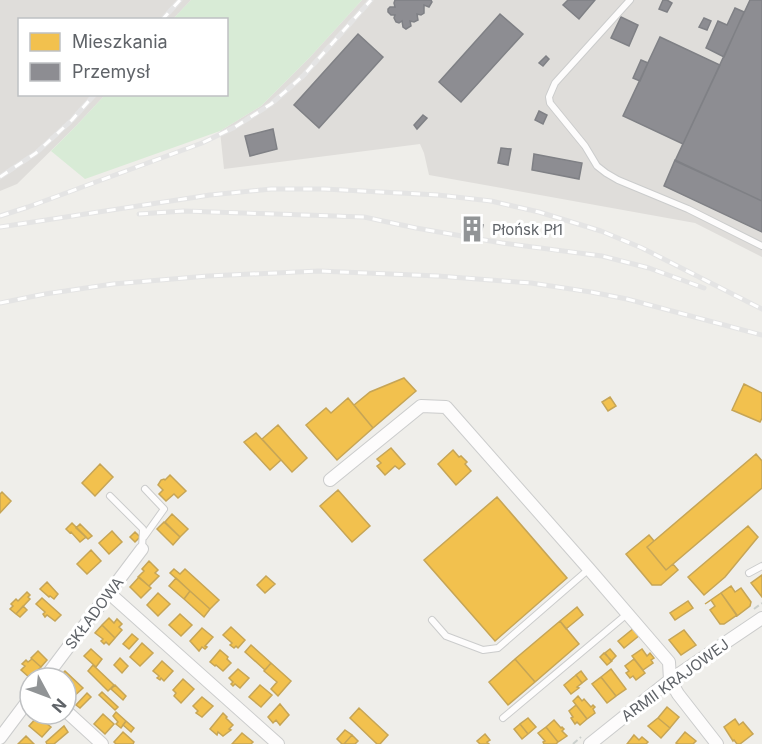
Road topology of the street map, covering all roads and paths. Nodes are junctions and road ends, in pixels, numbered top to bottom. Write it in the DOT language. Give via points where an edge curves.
graph roads {
  1 [pos="630,0"];
  2 [pos="762,246"];
  3 [pos="330,480"];
  4 [pos="145,489"];
  5 [pos="110,496"];
  6 [pos="142,543"];
  7 [pos="762,566"];
  8 [pos="590,569"];
  9 [pos="749,573"];
  10 [pos="109,593"];
  11 [pos="628,613"];
  12 [pos="762,618"];
  13 [pos="432,620"];
  14 [pos="54,666"];
  15 [pos="670,680"];
  16 [pos="18,714"];
  17 [pos="503,718"];
  18 [pos="78,722"];
  19 [pos="0,738"];
  20 [pos="102,744"];
  21 [pos="278,744"];
  22 [pos="590,744"];
  23 [pos="717,744"];
  1 -- 2 [label="lane" via="555,83 550,103 606,173"];
  3 -- 8 [label="street" via="421,406 446,407"];
  4 -- 6 [label="lane" via="164,509"];
  5 -- 6 [label="lane" via="143,529"];
  6 -- 10 [label="street, SKŁADOWA"];
  7 -- 9 [label="lane"];
  8 -- 11 [label="street"];
  8 -- 13 [label="lane" via="498,648 483,650 446,636"];
  10 -- 14 [label="street, SKŁADOWA"];
  10 -- 21 [label="street"];
  11 -- 15 [label="street" via="669,662"];
  11 -- 17 [label="lane"];
  12 -- 15 [label="street, ARMII KRAJOWEJ"];
  15 -- 22 [label="street, ARMII KRAJOWEJ"];
  15 -- 23 [label="street"];
  16 -- 19 [label="street"];
  18 -- 20 [label="street"];
}
